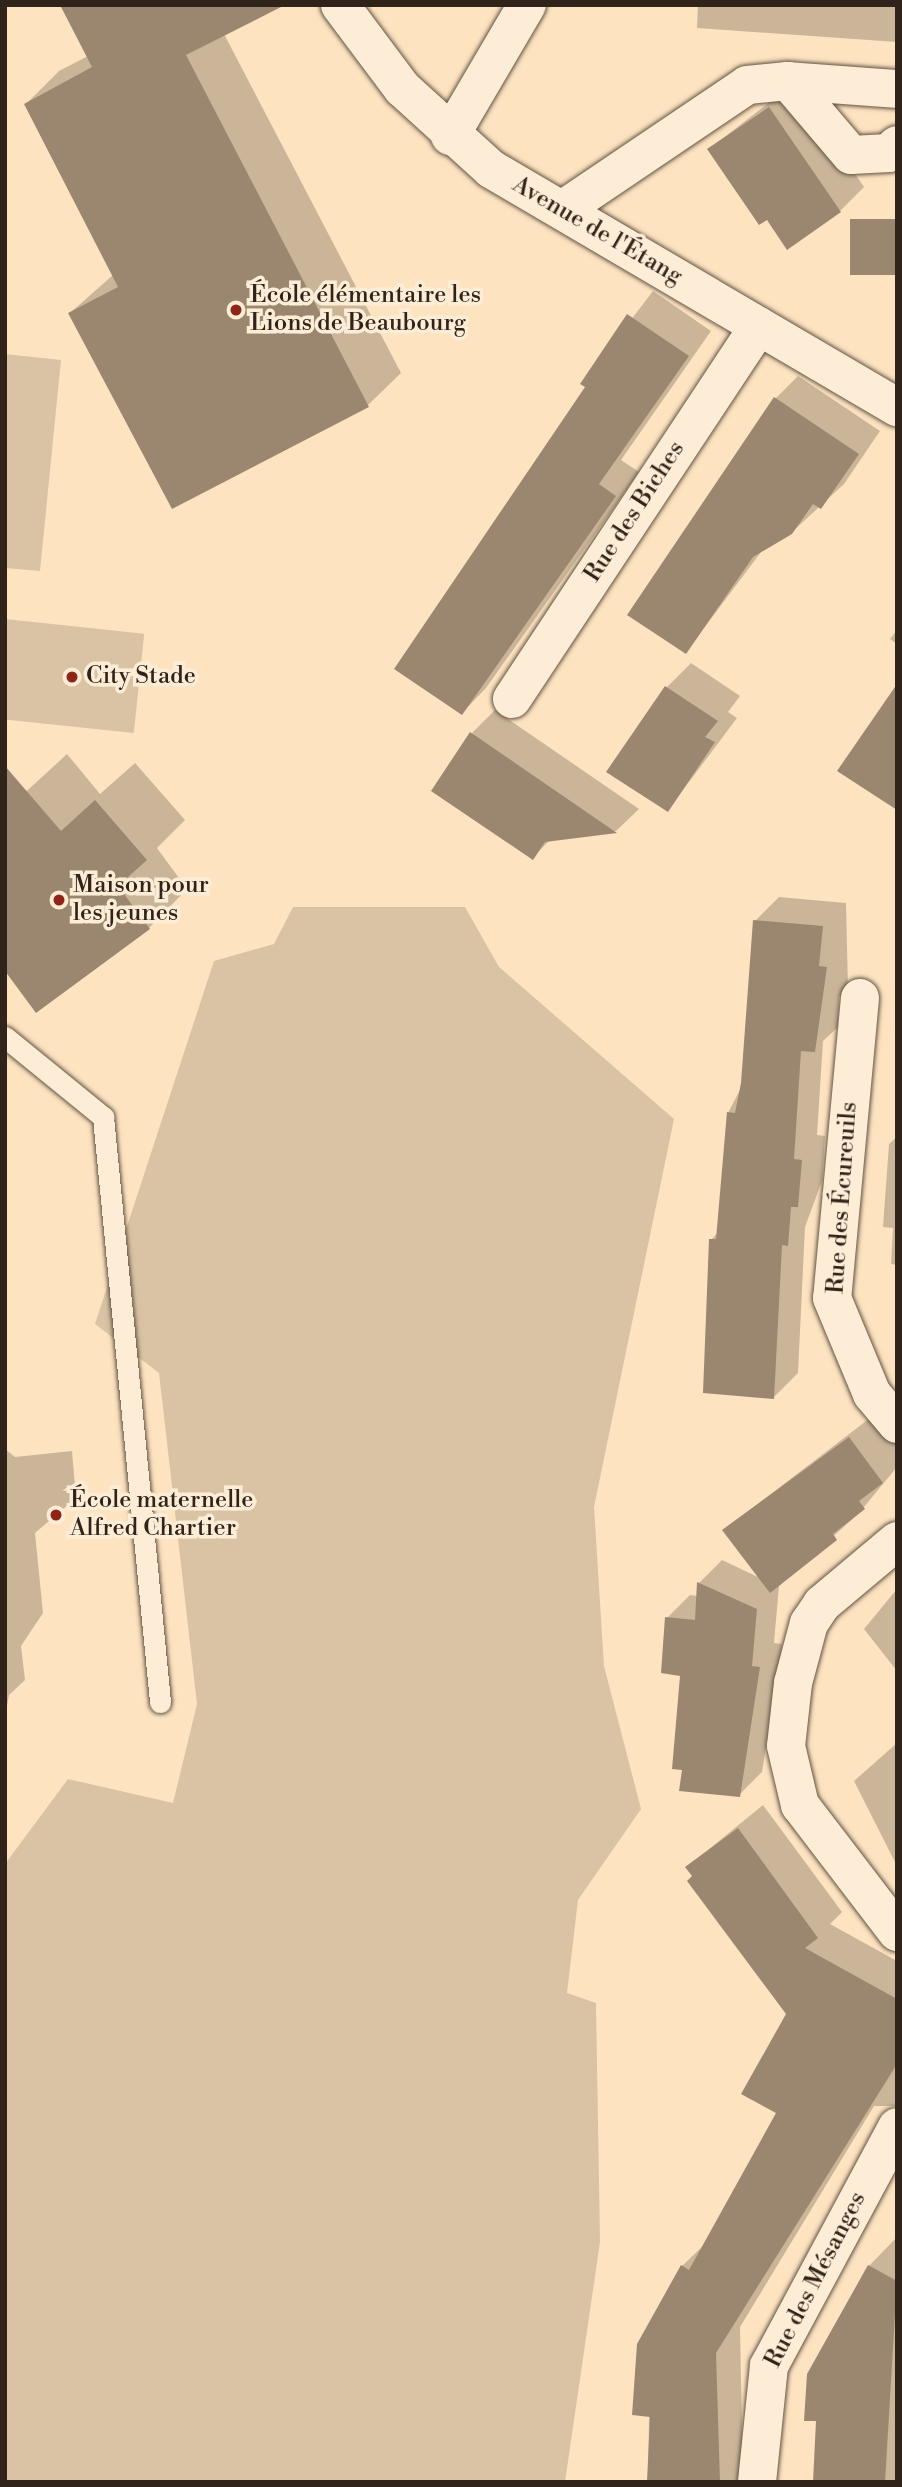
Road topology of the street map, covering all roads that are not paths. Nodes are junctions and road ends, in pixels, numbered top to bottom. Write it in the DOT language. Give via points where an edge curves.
graph roads {
  1 [pos="340,5"];
  2 [pos="527,5"];
  3 [pos="788,81"];
  4 [pos="897,89"];
  5 [pos="450,136"];
  6 [pos="897,145"];
  7 [pos="562,210"];
  8 [pos="759,326"];
  9 [pos="897,407"];
  10 [pos="512,699"];
  11 [pos="860,998"];
  12 [pos="5,1037"];
  13 [pos="897,1424"];
  14 [pos="897,1541"];
  15 [pos="160,1703"];
  16 [pos="897,1932"];
  17 [pos="897,2127"];
  18 [pos="757,2482"];
  1 -- 5 [label="street, Avenue de l'Étang" via="402,88"];
  2 -- 5 [label="street"];
  3 -- 4 [label="street"];
  3 -- 6 [label="street" via="851,155 889,153"];
  3 -- 7 [label="street" via="747,85"];
  5 -- 7 [label="street, Avenue de l'Étang" via="491,169"];
  7 -- 8 [label="street, Avenue de l'Étang"];
  8 -- 9 [label="street, Avenue de l'Étang"];
  8 -- 10 [label="street, Rue des Biches"];
  11 -- 13 [label="street, Rue des Écureuils" via="832,1298 872,1394"];
  12 -- 15 [label="lane" via="103,1117"];
  14 -- 16 [label="street" via="809,1623 793,1683 786,1745 800,1805"];
  17 -- 18 [label="street, Rue des Mésanges" via="769,2366"];
}
